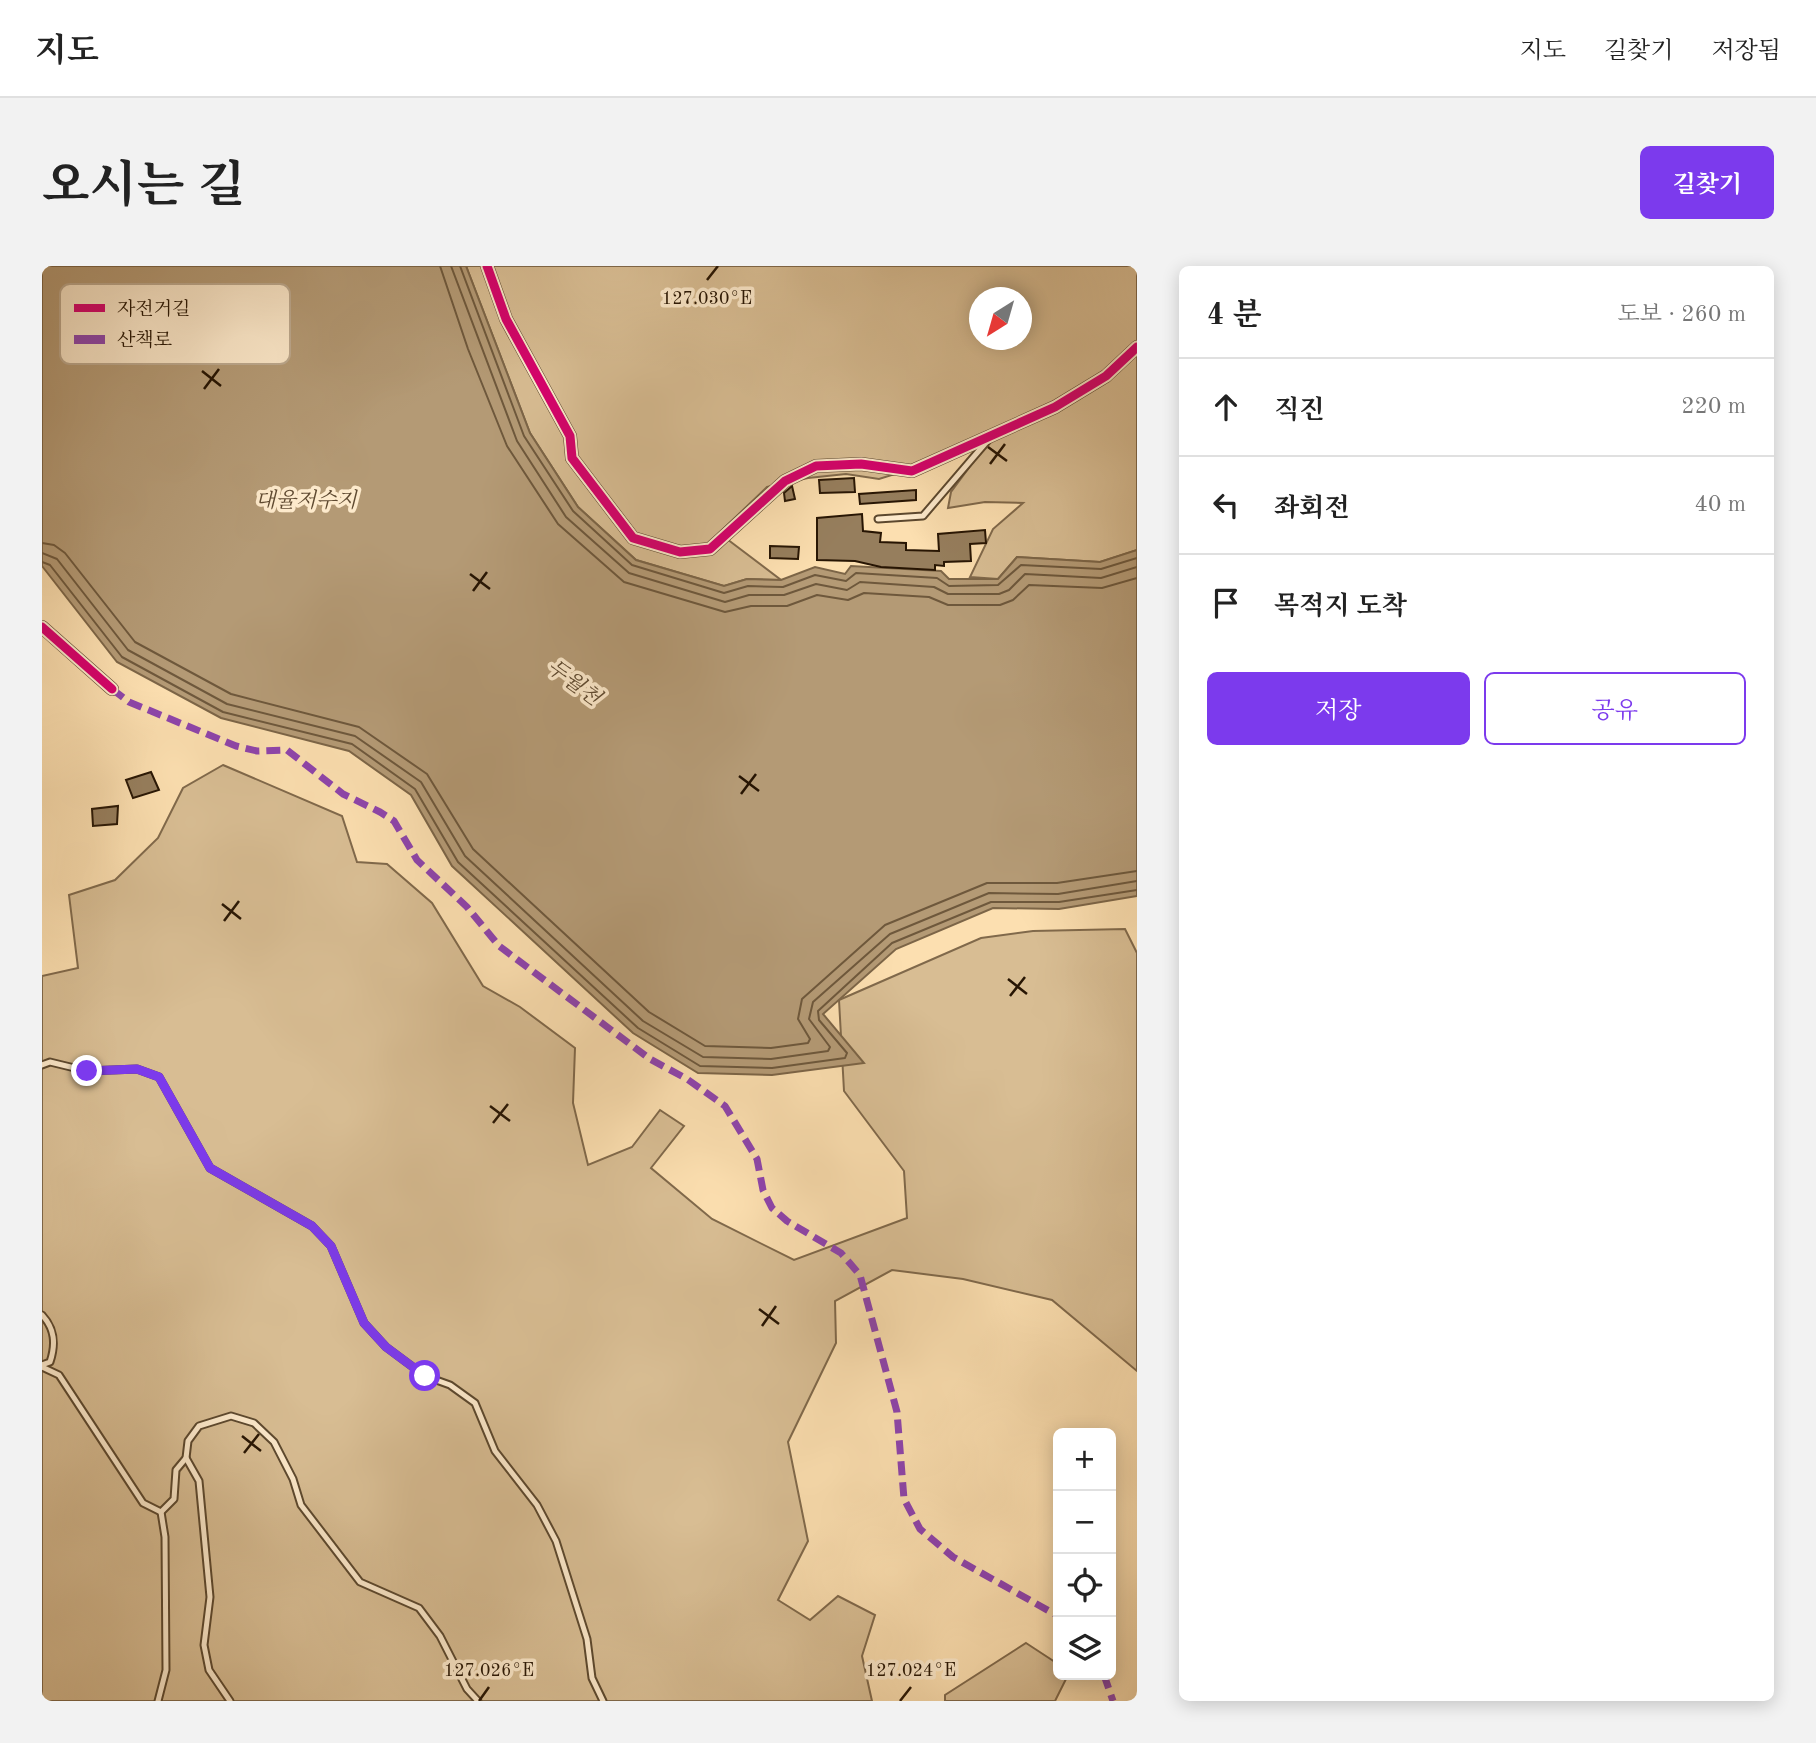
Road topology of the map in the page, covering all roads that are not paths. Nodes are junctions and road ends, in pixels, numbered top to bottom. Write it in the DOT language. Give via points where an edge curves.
graph roads {
  1 [pos="487,266"];
  2 [pos="1137,347"];
  3 [pos="993,434"];
  4 [pos="878,519"];
  5 [pos="42,627"];
  6 [pos="113,689"];
  7 [pos="42,1065"];
  8 [pos="42,1315"];
  9 [pos="42,1366"];
  10 [pos="186,1458"];
  11 [pos="161,1512"];
  12 [pos="158,1701"];
  13 [pos="230,1701"];
  14 [pos="478,1701"];
  15 [pos="603,1701"];
  1 -- 3 [label="street" via="506,319 570,436 572,458 633,538 680,552 710,549 785,481 816,466 861,464 912,471"];
  2 -- 3 [label="street" via="1106,376 1055,407"];
  3 -- 4 [label="lane" via="923,516"];
  5 -- 6 [label="street"];
  7 -- 15 [label="lane" via="50,1062 87,1071 137,1069 159,1077 210,1168 312,1226 331,1246 364,1323 386,1347 425,1376 450,1384 475,1403 495,1451 537,1505 556,1541 587,1639 592,1678"];
  8 -- 9 [label="lane" via="50,1324 55,1347 50,1362"];
  9 -- 11 [label="lane" via="59,1375 143,1503"];
  10 -- 11 [label="lane" via="176,1470 174,1499"];
  10 -- 13 [label="lane" via="199,1481 210,1597 204,1645 209,1670"];
  10 -- 14 [label="lane" via="188,1441 200,1426 231,1416 254,1423 274,1442 301,1505 360,1583 419,1608"];
  11 -- 12 [label="lane" via="166,1670"];
}
